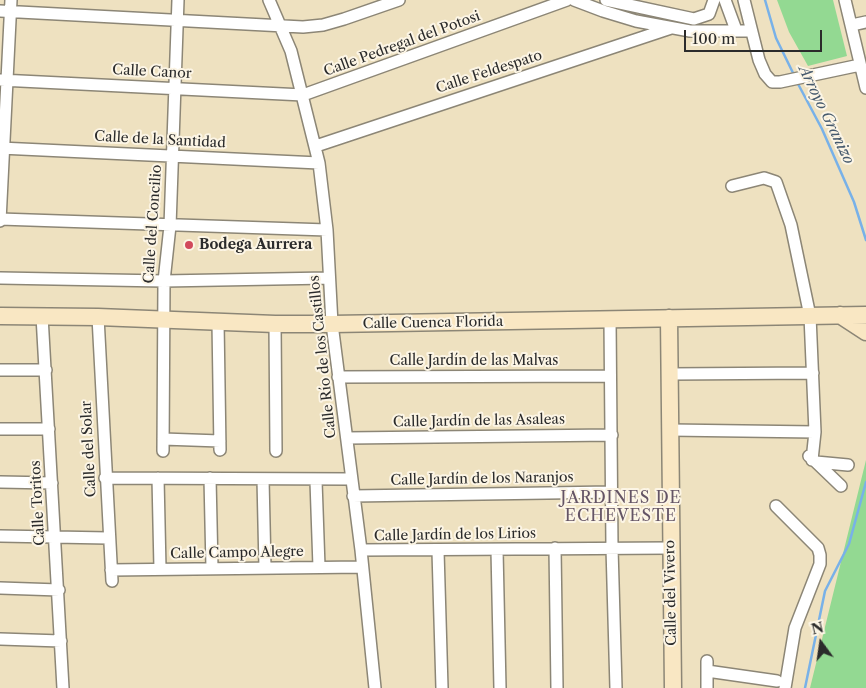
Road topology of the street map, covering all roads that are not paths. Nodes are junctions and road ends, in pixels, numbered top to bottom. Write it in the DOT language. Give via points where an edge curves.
graph roads {
  1 [pos="178,0"];
  2 [pos="268,0"];
  3 [pos="399,0"];
  4 [pos="567,0"];
  5 [pos="574,0"];
  6 [pos="606,0"];
  7 [pos="714,0"];
  8 [pos="725,0"];
  9 [pos="744,0"];
  10 [pos="845,0"];
  11 [pos="7,8"];
  12 [pos="176,21"];
  13 [pos="866,22"];
  14 [pos="852,25"];
  15 [pos="281,27"];
  16 [pos="671,28"];
  17 [pos="736,30"];
  18 [pos="751,32"];
  19 [pos="860,65"];
  20 [pos="4,80"];
  21 [pos="175,88"];
  22 [pos="866,88"];
  23 [pos="303,95"];
  24 [pos="316,146"];
  25 [pos="2,148"];
  26 [pos="172,155"];
  27 [pos="319,163"];
  28 [pos="732,186"];
  29 [pos="0,219"];
  30 [pos="170,226"];
  31 [pos="327,230"];
  32 [pos="0,278"];
  33 [pos="328,278"];
  34 [pos="164,281"];
  35 [pos="840,315"];
  36 [pos="866,315"];
  37 [pos="0,316"];
  38 [pos="42,316"];
  39 [pos="98,316"];
  40 [pos="810,316"];
  41 [pos="670,318"];
  42 [pos="163,320"];
  43 [pos="610,320"];
  44 [pos="218,322"];
  45 [pos="276,324"];
  46 [pos="332,324"];
  47 [pos="866,332"];
  48 [pos="0,370"];
  49 [pos="46,370"];
  50 [pos="813,373"];
  51 [pos="671,374"];
  52 [pos="610,376"];
  53 [pos="338,377"];
  54 [pos="0,429"];
  55 [pos="49,429"];
  56 [pos="670,430"];
  57 [pos="812,432"];
  58 [pos="612,435"];
  59 [pos="347,438"];
  60 [pos="276,451"];
  61 [pos="814,461"];
  62 [pos="848,465"];
  63 [pos="105,478"];
  64 [pos="158,478"];
  65 [pos="210,478"];
  66 [pos="263,479"];
  67 [pos="351,479"];
  68 [pos="316,480"];
  69 [pos="0,482"];
  70 [pos="52,482"];
  71 [pos="841,486"];
  72 [pos="612,492"];
  73 [pos="353,496"];
  74 [pos="776,506"];
  75 [pos="0,536"];
  76 [pos="55,538"];
  77 [pos="108,538"];
  78 [pos="555,548"];
  79 [pos="612,548"];
  80 [pos="670,548"];
  81 [pos="361,550"];
  82 [pos="498,550"];
  83 [pos="438,551"];
  84 [pos="319,567"];
  85 [pos="212,568"];
  86 [pos="265,568"];
  87 [pos="362,568"];
  88 [pos="160,569"];
  89 [pos="111,575"];
  90 [pos="0,588"];
  91 [pos="59,590"];
  92 [pos="0,639"];
  93 [pos="61,641"];
  94 [pos="754,684"];
  95 [pos="781,685"];
  96 [pos="63,688"];
  97 [pos="375,688"];
  98 [pos="442,688"];
  99 [pos="500,688"];
  100 [pos="557,688"];
  101 [pos="616,688"];
  102 [pos="673,688"];
  103 [pos="707,688"];
  1 -- 12 [label="street, Calle del Concilio"];
  2 -- 15 [label="street, Calle Río de los Castillos"];
  3 -- 15 [label="street" via="323,25"];
  4 -- 23 [label="street, Calle Pedregal del Potosi"];
  5 -- 16 [label="street" via="602,11"];
  6 -- 7 [label="street" via="694,19 709,14"];
  8 -- 17 [label="street"];
  9 -- 18 [label="street"];
  10 -- 14 [label="street"];
  11 -- 12 [label="street"];
  11 -- 20 [label="street"];
  12 -- 15 [label="street"];
  12 -- 21 [label="street, Calle del Concilio"];
  13 -- 14 [label="street"];
  14 -- 19 [label="street"];
  15 -- 23 [label="street, Calle Río de los Castillos"];
  16 -- 17 [label="street"];
  16 -- 24 [label="street, Calle Feldespato"];
  17 -- 18 [label="street"];
  18 -- 19 [label="street" via="765,74 772,82"];
  19 -- 22 [label="street"];
  20 -- 21 [label="street, Calle Canor"];
  20 -- 25 [label="street"];
  21 -- 23 [label="street, Calle Canor"];
  21 -- 26 [label="street, Calle del Concilio"];
  23 -- 24 [label="street, Calle Río de los Castillos"];
  24 -- 27 [label="street, Calle Río de los Castillos"];
  25 -- 26 [label="street, Calle de la Santidad"];
  25 -- 29 [label="street"];
  26 -- 27 [label="street, Calle de la Santidad"];
  26 -- 30 [label="street, Calle del Concilio"];
  27 -- 31 [label="street, Calle Río de los Castillos"];
  28 -- 40 [label="street" via="764,178 776,182 798,250"];
  29 -- 30 [label="street"];
  30 -- 31 [label="street"];
  30 -- 34 [label="street, Calle del Concilio"];
  31 -- 33 [label="street, Calle Río de los Castillos"];
  32 -- 34 [label="street"];
  33 -- 34 [label="street"];
  33 -- 46 [label="street, Calle Río de los Castillos"];
  34 -- 42 [label="street, Calle del Concilio"];
  35 -- 36 [label="street, Calle Cuenca Florida"];
  35 -- 40 [label="street, Calle Cuenca Florida"];
  35 -- 47 [label="street"];
  37 -- 38 [label="street, Calle Cuenca Florida"];
  38 -- 39 [label="street, Calle Cuenca Florida"];
  38 -- 49 [label="street, Calle Toritos"];
  39 -- 42 [label="street, Calle Cuenca Florida"];
  39 -- 63 [label="street, Calle del Solar"];
  40 -- 41 [label="street, Calle Cuenca Florida"];
  40 -- 50 [label="street"];
  41 -- 43 [label="street, Calle Cuenca Florida"];
  41 -- 51 [label="street, Calle del Vivero"];
  42 -- 44 [label="street, Calle Cuenca Florida"];
  42 -- 44 [label="street, Calle del Concilio" via="163,445 220,446"];
  43 -- 46 [label="street, Calle Cuenca Florida"];
  43 -- 52 [label="street"];
  44 -- 45 [label="street, Calle Cuenca Florida"];
  45 -- 46 [label="street, Calle Cuenca Florida"];
  45 -- 60 [label="street"];
  46 -- 53 [label="street, Calle Río de los Castillos"];
  48 -- 49 [label="street"];
  49 -- 55 [label="street, Calle Toritos"];
  50 -- 51 [label="street"];
  50 -- 57 [label="street"];
  51 -- 56 [label="street, Calle del Vivero"];
  52 -- 53 [label="street, Calle Jardín de las Malvas"];
  52 -- 58 [label="street"];
  53 -- 59 [label="street, Calle Río de los Castillos"];
  54 -- 55 [label="street"];
  55 -- 70 [label="street, Calle Toritos"];
  56 -- 57 [label="street"];
  56 -- 80 [label="street, Calle del Vivero"];
  57 -- 61 [label="street"];
  58 -- 59 [label="street, Calle Jardín de las Asaleas"];
  58 -- 72 [label="street"];
  59 -- 67 [label="street, Calle Río de los Castillos"];
  61 -- 62 [label="street"];
  61 -- 71 [label="street"];
  63 -- 64 [label="street"];
  63 -- 77 [label="street, Calle del Solar"];
  64 -- 65 [label="street"];
  64 -- 88 [label="street"];
  65 -- 66 [label="street"];
  65 -- 85 [label="street"];
  66 -- 68 [label="street"];
  66 -- 86 [label="street"];
  67 -- 68 [label="street"];
  67 -- 73 [label="street, Calle Río de los Castillos"];
  68 -- 84 [label="street"];
  69 -- 70 [label="street"];
  70 -- 76 [label="street, Calle Toritos"];
  72 -- 73 [label="street, Calle Jardín de los Naranjos"];
  72 -- 79 [label="street"];
  73 -- 81 [label="street, Calle Río de los Castillos"];
  74 -- 95 [label="street" via="818,548 820,555 820,564 795,628"];
  75 -- 76 [label="street"];
  76 -- 77 [label="street"];
  76 -- 91 [label="street, Calle Toritos"];
  77 -- 89 [label="street, Calle del Solar"];
  78 -- 79 [label="street, Calle Jardín de los Lirios"];
  78 -- 82 [label="street, Calle Jardín de los Lirios"];
  78 -- 100 [label="street"];
  79 -- 80 [label="street, Calle Jardín de los Lirios"];
  79 -- 101 [label="street"];
  80 -- 102 [label="street, Calle del Vivero"];
  81 -- 83 [label="street, Calle Jardín de los Lirios"];
  81 -- 87 [label="street, Calle Río de los Castillos"];
  82 -- 83 [label="street, Calle Jardín de los Lirios"];
  82 -- 99 [label="street"];
  83 -- 98 [label="street"];
  84 -- 86 [label="street, Calle Campo Alegre"];
  84 -- 87 [label="street, Calle Campo Alegre"];
  85 -- 86 [label="street, Calle Campo Alegre"];
  85 -- 88 [label="street, Calle Campo Alegre"];
  87 -- 97 [label="street, Calle Río de los Castillos"];
  88 -- 89 [label="street, Calle Campo Alegre"];
  90 -- 91 [label="street"];
  91 -- 93 [label="street, Calle Toritos"];
  92 -- 93 [label="street"];
  93 -- 96 [label="street, Calle Toritos"];
  94 -- 95 [label="street"];
  94 -- 103 [label="street" via="707,666"];
}
